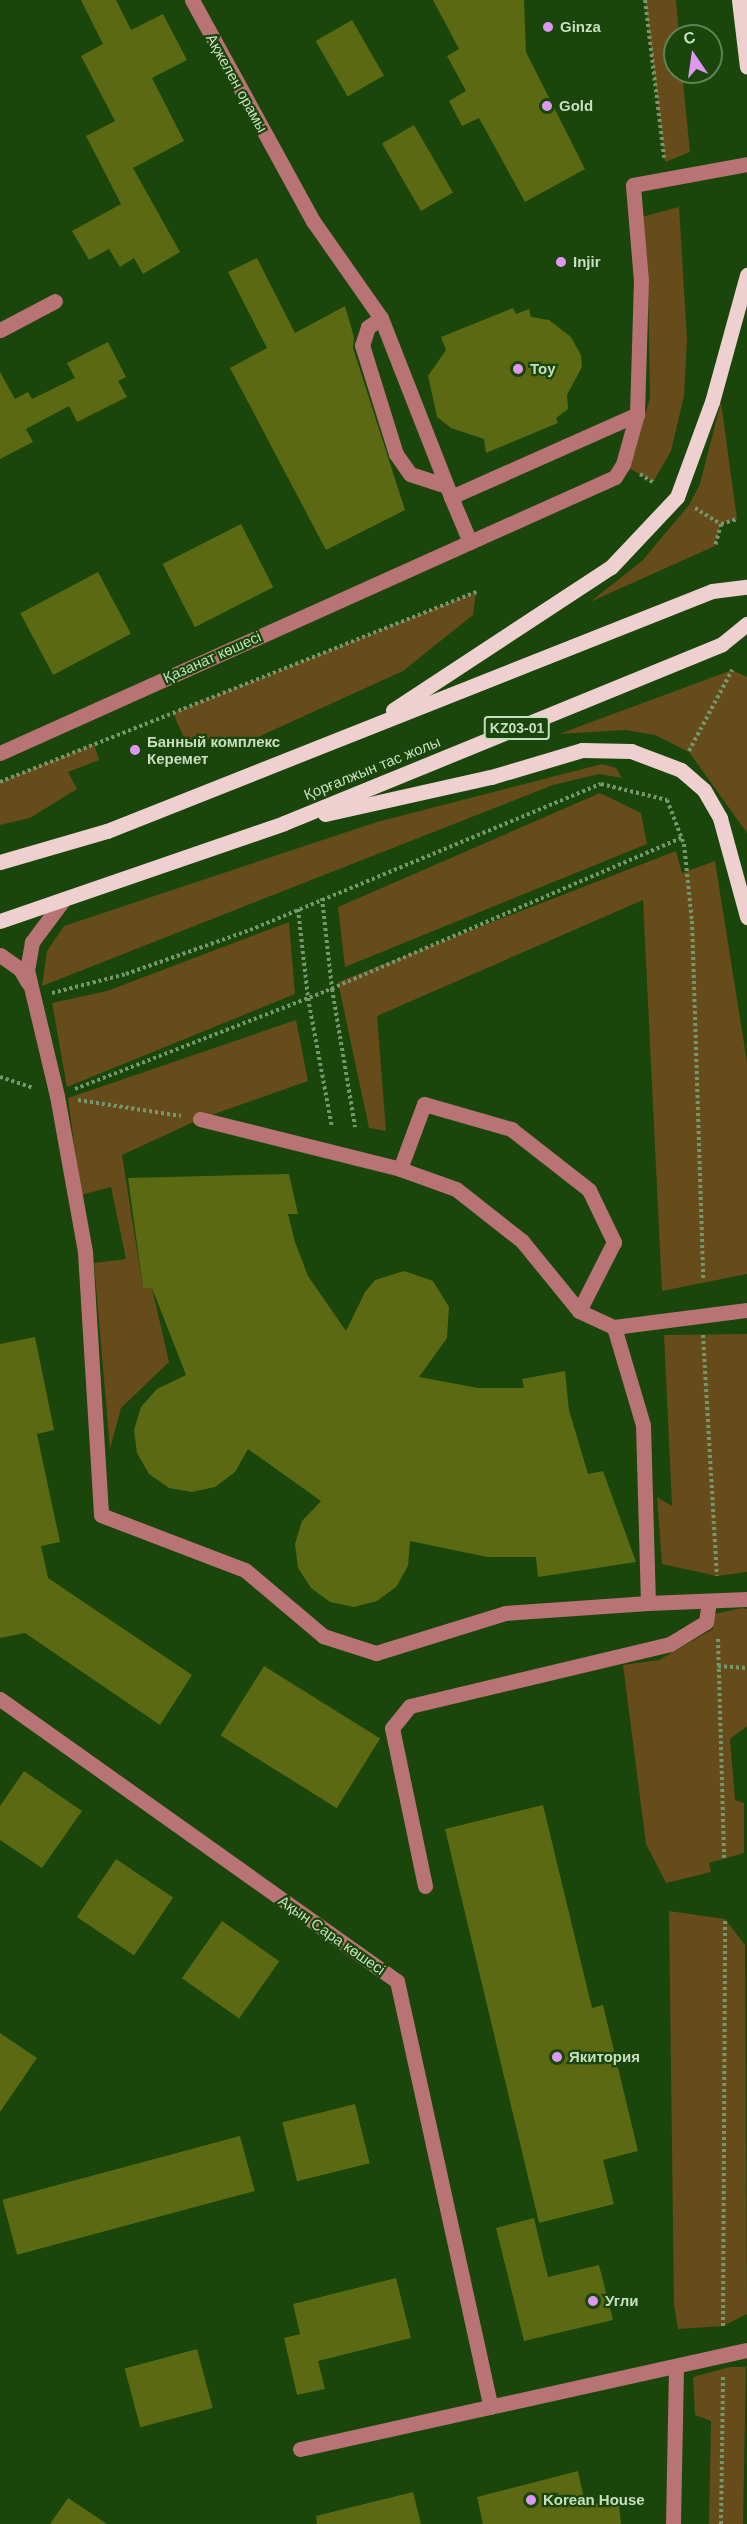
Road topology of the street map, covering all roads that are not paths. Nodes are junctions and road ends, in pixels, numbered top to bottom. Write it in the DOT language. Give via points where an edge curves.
graph roads {
  1 [pos="192,0"];
  2 [pos="739,0"];
  3 [pos="747,67"];
  4 [pos="747,164"];
  5 [pos="747,274"];
  6 [pos="55,301"];
  7 [pos="381,318"];
  8 [pos="0,330"];
  9 [pos="637,414"];
  10 [pos="448,491"];
  11 [pos="470,542"];
  12 [pos="747,586"];
  13 [pos="747,624"];
  14 [pos="364,729"];
  15 [pos="0,753"];
  16 [pos="284,824"];
  17 [pos="0,862"];
  18 [pos="64,899"];
  19 [pos="747,917"];
  20 [pos="0,921"];
  21 [pos="0,955"];
  22 [pos="33,994"];
  23 [pos="200,1119"];
  24 [pos="400,1169"];
  25 [pos="747,1310"];
  26 [pos="579,1311"];
  27 [pos="614,1327"];
  28 [pos="747,1599"];
  29 [pos="709,1601"];
  30 [pos="648,1603"];
  31 [pos="0,1699"];
  32 [pos="425,1886"];
  33 [pos="747,2350"];
  34 [pos="675,2367"];
  35 [pos="491,2407"];
  36 [pos="300,2450"];
  37 [pos="673,2524"];
  1 -- 7 [label="street, Ақжелен орамы" via="333,254"];
  2 -- 3 [label="main road"];
  4 -- 9 [label="street, Қазанат көшесі" via="633,185 641,281"];
  5 -- 14 [label="main road" via="712,402 677,497 611,567"];
  6 -- 8 [label="street"];
  7 -- 10 [label="street, Ақжелен орамы"];
  7 -- 10 [label="street" via="368,327 362,345 396,454 410,474"];
  9 -- 10 [label="street"];
  9 -- 11 [label="street, Қазанат көшесі" via="623,464 615,477"];
  10 -- 11 [label="street, Ақжелен орамы"];
  11 -- 15 [label="street, Қазанат көшесі"];
  12 -- 14 [label="main road" via="712,591"];
  13 -- 16 [label="main road, Қорғалжын тас жолы / KZ03-01" via="722,644"];
  14 -- 17 [label="main road" via="107,831"];
  16 -- 18 [label="main road, Қорғалжын тас жолы / KZ03-01"];
  16 -- 19 [label="main road" via="491,777 582,750 631,752 681,770 704,790 720,818"];
  18 -- 20 [label="main road, Қорғалжын тас жолы / KZ03-01"];
  18 -- 22 [label="street" via="32,942 27,970"];
  21 -- 22 [label="street" via="20,969"];
  22 -- 30 [label="street" via="57,1096 85,1252 101,1515 245,1570 323,1636 376,1653 505,1613"];
  23 -- 24 [label="street"];
  24 -- 26 [label="street" via="456,1189 522,1241"];
  24 -- 26 [label="street" via="424,1104 511,1129 589,1190 614,1242"];
  25 -- 27 [label="street"];
  26 -- 27 [label="street"];
  27 -- 30 [label="street" via="643,1425"];
  28 -- 29 [label="street"];
  29 -- 30 [label="street"];
  29 -- 32 [label="street" via="706,1622 670,1644 410,1706 392,1728"];
  31 -- 35 [label="street, Ақын Сара көшесі" via="397,1982"];
  33 -- 34 [label="street"];
  34 -- 35 [label="street"];
  34 -- 37 [label="street"];
  35 -- 36 [label="street"];
}
